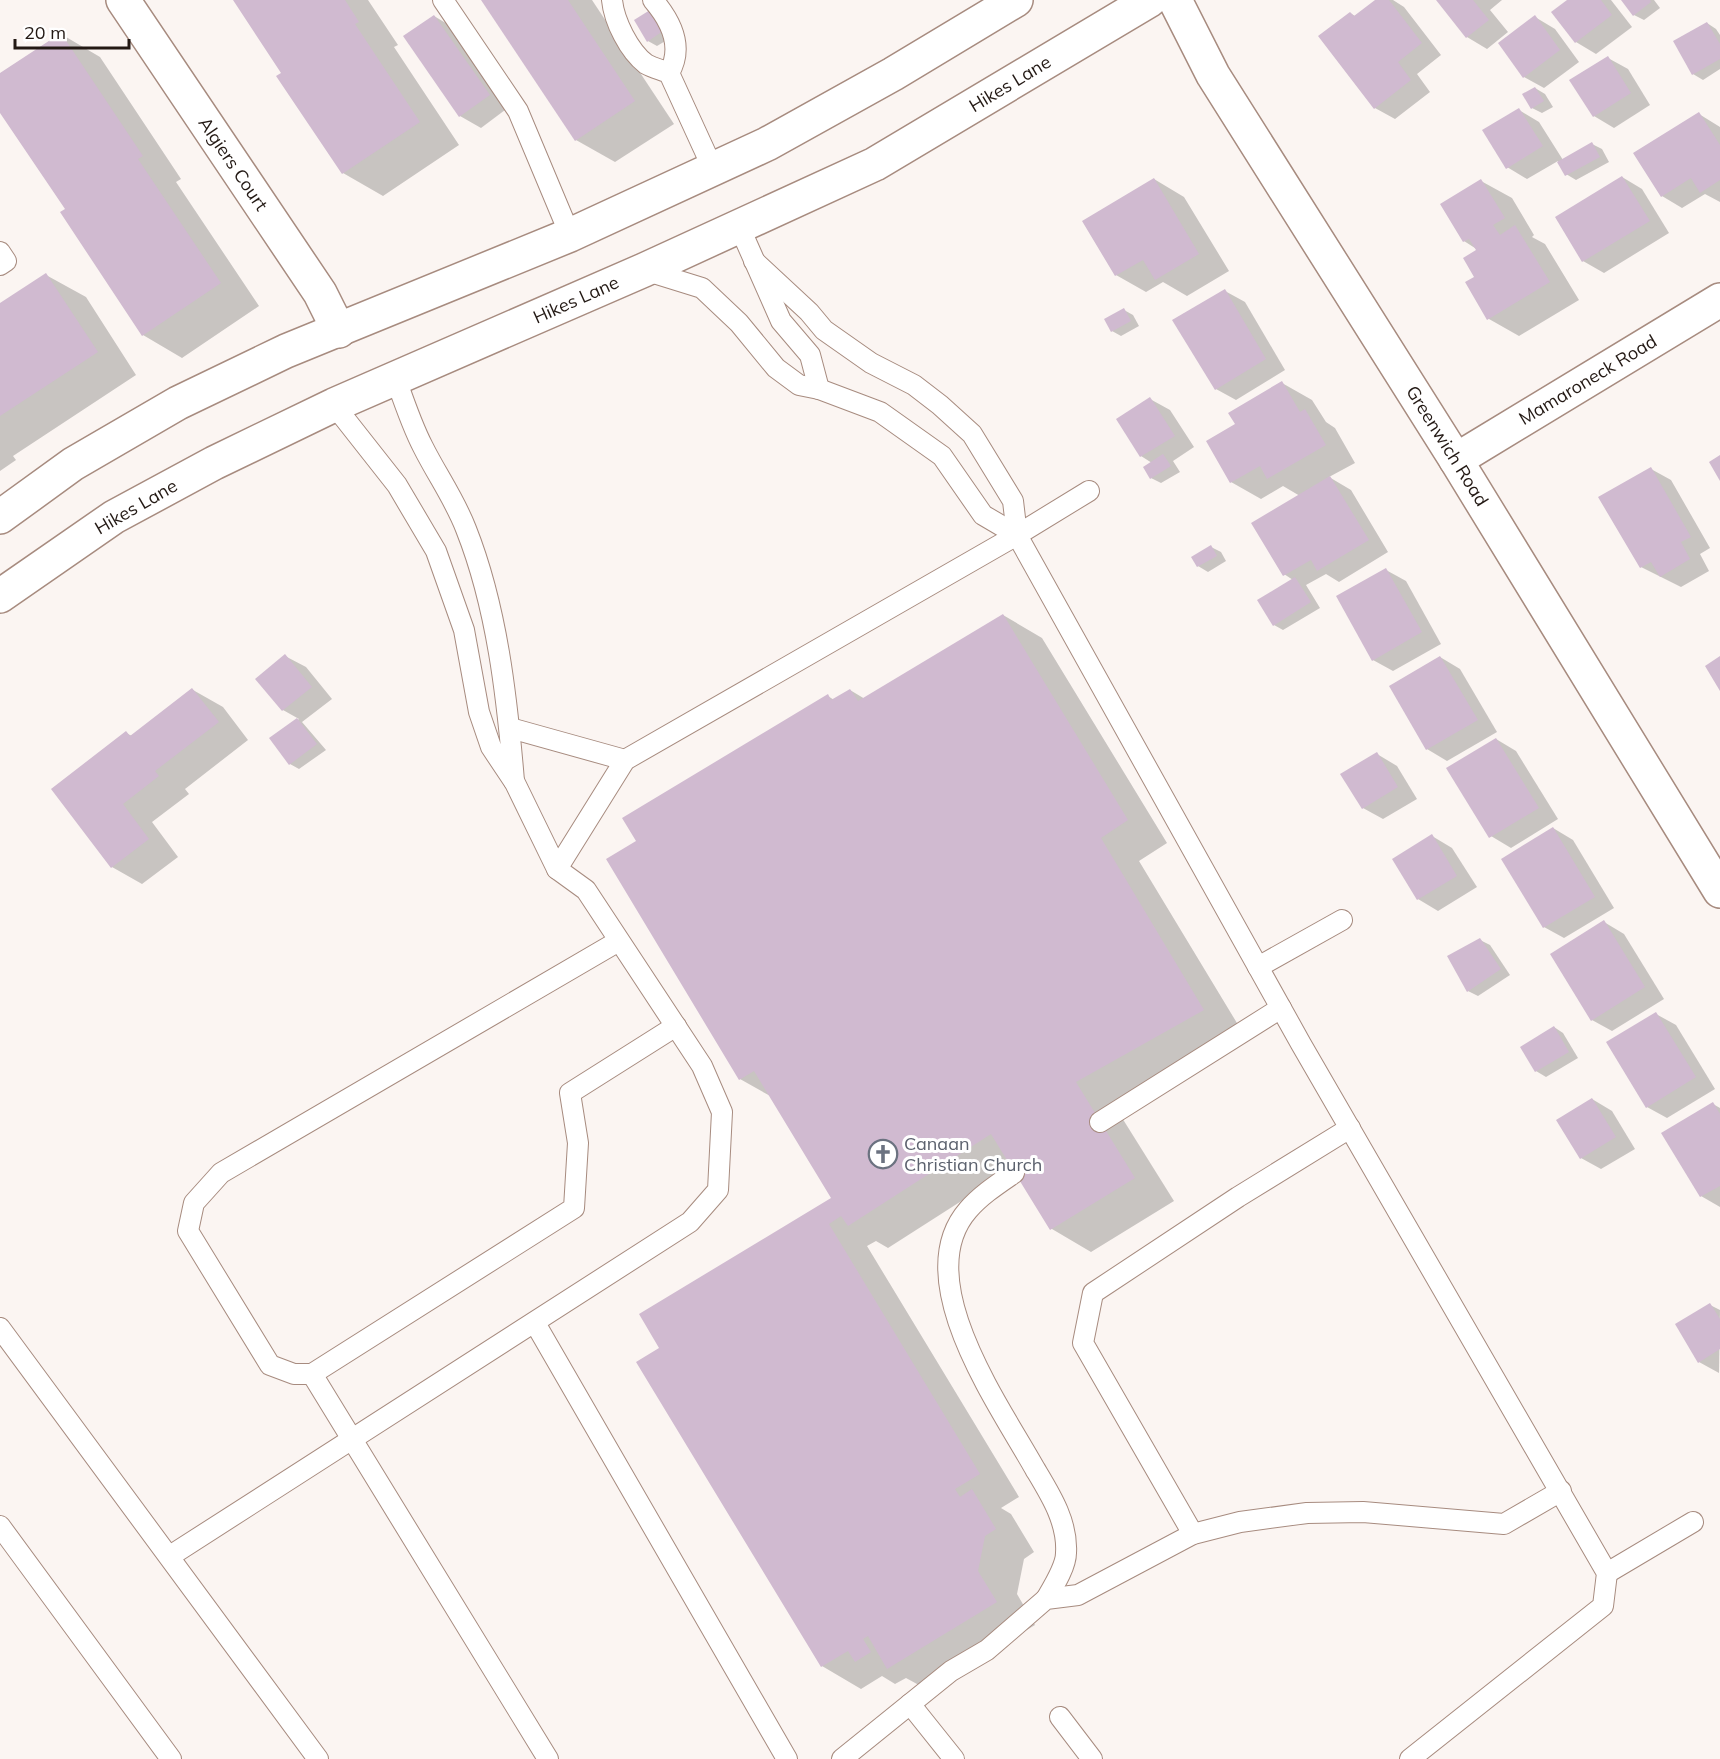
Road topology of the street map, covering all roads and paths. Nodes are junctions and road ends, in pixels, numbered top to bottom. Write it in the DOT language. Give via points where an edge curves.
graph roads {
  1 [pos="123,0"];
  2 [pos="443,0"];
  3 [pos="612,0"];
  4 [pos="653,0"];
  5 [pos="1016,0"];
  6 [pos="1150,0"];
  7 [pos="1175,0"];
  8 [pos="669,73"];
  9 [pos="713,169"];
  10 [pos="739,226"];
  11 [pos="570,235"];
  12 [pos="0,252"];
  13 [pos="754,261"];
  14 [pos="0,265"];
  15 [pos="644,270"];
  16 [pos="1720,300"];
  17 [pos="339,331"];
  18 [pos="396,379"];
  19 [pos="819,389"];
  20 [pos="334,405"];
  21 [pos="1456,460"];
  22 [pos="1089,491"];
  23 [pos="0,517"];
  24 [pos="1017,536"];
  25 [pos="0,596"];
  26 [pos="510,728"];
  27 [pos="625,760"];
  28 [pos="515,783"];
  29 [pos="557,869"];
  30 [pos="1720,891"];
  31 [pos="1342,920"];
  32 [pos="617,942"];
  33 [pos="1258,967"];
  34 [pos="1281,1008"];
  35 [pos="676,1026"];
  36 [pos="1100,1122"];
  37 [pos="1350,1128"];
  38 [pos="1014,1173"];
  39 [pos="535,1323"];
  40 [pos="0,1328"];
  41 [pos="312,1374"];
  42 [pos="350,1438"];
  43 [pos="1561,1491"];
  44 [pos="1693,1522"];
  45 [pos="0,1526"];
  46 [pos="1193,1534"];
  47 [pos="170,1556"];
  48 [pos="1607,1573"];
  49 [pos="1046,1599"];
  50 [pos="910,1704"];
  51 [pos="1060,1717"];
  52 [pos="171,1759"];
  53 [pos="318,1759"];
  54 [pos="548,1759"];
  55 [pos="786,1759"];
  56 [pos="842,1759"];
  57 [pos="954,1759"];
  58 [pos="1092,1759"];
  59 [pos="1410,1759"];
  1 -- 17 [label="main road, Algiers Court" via="320,293"];
  2 -- 11 [label="lane" via="518,111"];
  3 -- 8 [label="lane" via="614,16 636,53 646,64"];
  4 -- 8 [label="lane" via="677,47 677,60"];
  5 -- 9 [label="main road" via="768,144"];
  6 -- 10 [label="main road, Hikes Lane" via="875,164"];
  7 -- 21 [label="main road, Greenwich Road" via="1213,75"];
  8 -- 9 [label="lane"];
  9 -- 11 [label="main road"];
  10 -- 13 [label="lane"];
  10 -- 15 [label="main road, Hikes Lane"];
  11 -- 17 [label="main road"];
  12 -- 14 [label="lane" via="6,261"];
  13 -- 19 [label="lane" via="781,321 810,355"];
  13 -- 24 [label="lane" via="824,330 871,363 914,386 972,434 1013,501"];
  15 -- 18 [label="main road, Hikes Lane"];
  15 -- 19 [label="lane" via="702,288 739,323 776,368 799,385"];
  16 -- 21 [label="main road, Mamaroneck Road"];
  17 -- 23 [label="main road" via="286,351 178,403 73,464"];
  18 -- 20 [label="main road, Hikes Lane"];
  18 -- 26 [label="lane" via="423,447 466,530 486,589"];
  19 -- 24 [label="lane" via="880,412 942,456 983,515"];
  20 -- 25 [label="main road, Hikes Lane" via="114,517"];
  20 -- 28 [label="lane" via="397,485 436,551 464,630 482,721 491,747"];
  21 -- 30 [label="main road, Greenwich Road"];
  22 -- 24 [label="lane"];
  24 -- 27 [label="lane"];
  24 -- 33 [label="lane"];
  26 -- 27 [label="lane"];
  26 -- 28 [label="lane"];
  27 -- 29 [label="lane"];
  28 -- 29 [label="lane"];
  29 -- 32 [label="lane" via="586,890"];
  31 -- 33 [label="lane"];
  32 -- 35 [label="lane"];
  32 -- 41 [label="lane" via="221,1173 194,1203 189,1231 270,1365 294,1374"];
  33 -- 34 [label="lane"];
  34 -- 36 [label="lane"];
  34 -- 37 [label="lane"];
  35 -- 39 [label="lane" via="702,1066 722,1112 718,1190 690,1222"];
  35 -- 41 [label="lane" via="570,1093 578,1143 574,1208"];
  37 -- 43 [label="lane"];
  37 -- 46 [label="lane" via="1093,1293 1083,1343"];
  38 -- 49 [label="lane" via="967,1211 955,1232 949,1263 951,1297 960,1332 974,1361 1059,1510 1066,1554"];
  39 -- 42 [label="lane"];
  39 -- 55 [label="lane"];
  40 -- 47 [label="lane"];
  41 -- 42 [label="lane"];
  42 -- 47 [label="lane"];
  42 -- 54 [label="lane"];
  43 -- 46 [label="lane" via="1504,1524 1363,1512 1240,1522"];
  43 -- 48 [label="lane"];
  44 -- 48 [label="lane"];
  45 -- 52 [label="lane"];
  46 -- 49 [label="lane" via="1078,1596"];
  47 -- 53 [label="lane"];
  48 -- 59 [label="lane" via="1603,1606"];
  49 -- 50 [label="lane" via="987,1650 951,1671"];
  50 -- 56 [label="lane"];
  50 -- 57 [label="lane"];
  51 -- 58 [label="lane"];
}
